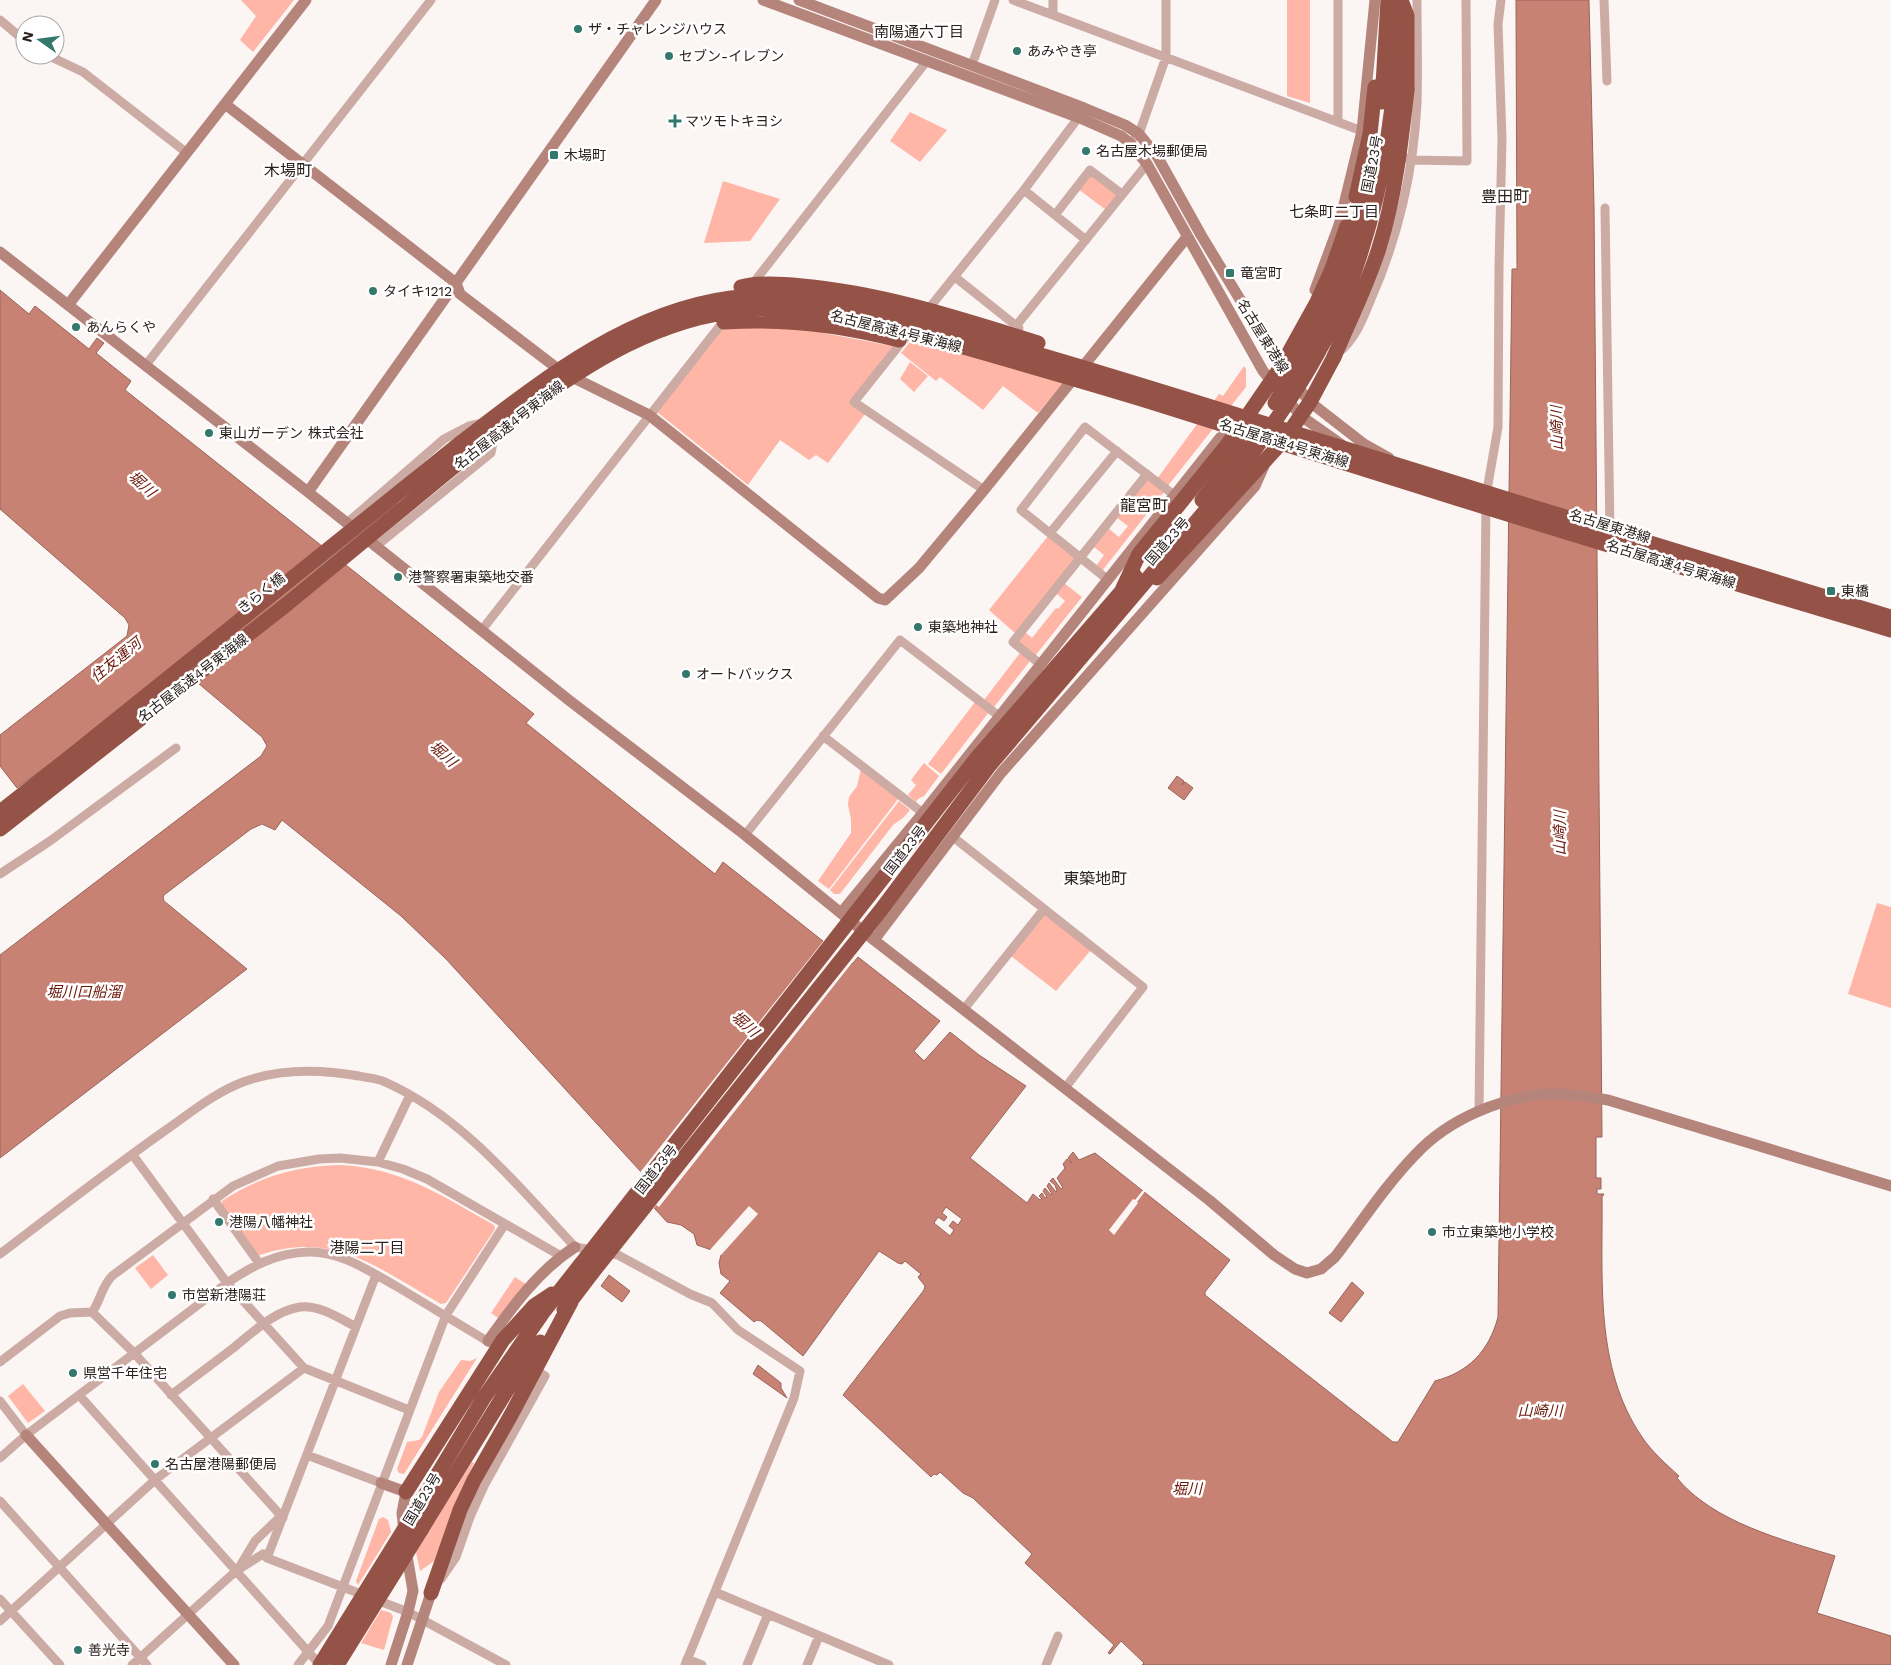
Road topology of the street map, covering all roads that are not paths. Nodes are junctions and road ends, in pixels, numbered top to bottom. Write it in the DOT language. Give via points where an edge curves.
graph roads {
  1 [pos="306,0"];
  2 [pos="431,0"];
  3 [pos="656,0"];
  4 [pos="763,0"];
  5 [pos="995,0"];
  6 [pos="1013,0"];
  7 [pos="1053,0"];
  8 [pos="1166,0"];
  9 [pos="1338,0"];
  10 [pos="1375,0"];
  11 [pos="1387,0"];
  12 [pos="1400,0"];
  13 [pos="1417,0"];
  14 [pos="1466,0"];
  15 [pos="1500,0"];
  16 [pos="1604,0"];
  17 [pos="802,1"];
  18 [pos="1053,15"];
  19 [pos="0,20"];
  20 [pos="15,33"];
  21 [pos="1166,57"];
  22 [pos="926,62"];
  23 [pos="65,64"];
  24 [pos="972,65"];
  25 [pos="1607,81"];
  26 [pos="225,104"];
  27 [pos="1082,113"];
  28 [pos="1338,122"];
  29 [pos="1362,130"];
  30 [pos="1138,134"];
  31 [pos="1130,143"];
  32 [pos="1359,145"];
  33 [pos="186,153"];
  34 [pos="1412,160"];
  35 [pos="302,163"];
  36 [pos="1147,164"];
  37 [pos="1024,190"];
  38 [pos="1122,194"];
  39 [pos="1605,208"];
  40 [pos="1055,215"];
  41 [pos="1187,237"];
  42 [pos="1086,240"];
  43 [pos="0,252"];
  44 [pos="955,277"];
  45 [pos="456,283"];
  46 [pos="68,305"];
  47 [pos="1016,326"];
  48 [pos="1303,327"];
  49 [pos="626,338"];
  50 [pos="1334,357"];
  51 [pos="145,366"];
  52 [pos="1281,367"];
  53 [pos="1041,369"];
  54 [pos="565,374"];
  55 [pos="1076,375"];
  56 [pos="1272,381"];
  57 [pos="1148,387"];
  58 [pos="1310,402"];
  59 [pos="649,415"];
  60 [pos="1301,416"];
  61 [pos="1241,425"];
  62 [pos="488,430"];
  63 [pos="1116,451"];
  64 [pos="1266,460"];
  65 [pos="1147,474"];
  66 [pos="984,490"];
  67 [pos="308,492"];
  68 [pos="1174,495"];
  69 [pos="1489,501"];
  70 [pos="346,523"];
  71 [pos="1050,534"];
  72 [pos="1606,536"];
  73 [pos="375,547"];
  74 [pos="1080,558"];
  75 [pos="1107,579"];
  76 [pos="1137,590"];
  77 [pos="1120,594"];
  78 [pos="1891,617"];
  79 [pos="1891,623"];
  80 [pos="1891,630"];
  81 [pos="481,631"];
  82 [pos="1040,664"];
  83 [pos="999,716"];
  84 [pos="823,736"];
  85 [pos="176,748"];
  86 [pos="0,812"];
  87 [pos="921,816"];
  88 [pos="0,830"];
  89 [pos="746,835"];
  90 [pos="951,838"];
  91 [pos="0,874"];
  92 [pos="1044,909"];
  93 [pos="841,913"];
  94 [pos="874,940"];
  95 [pos="964,1009"];
  96 [pos="1064,1088"];
  97 [pos="410,1096"];
  98 [pos="1478,1112"];
  99 [pos="132,1154"];
  100 [pos="378,1162"];
  101 [pos="1891,1186"];
  102 [pos="213,1199"];
  103 [pos="183,1223"];
  104 [pos="505,1224"];
  105 [pos="575,1247"];
  106 [pos="0,1254"];
  107 [pos="561,1256"];
  108 [pos="259,1264"];
  109 [pos="587,1268"];
  110 [pos="376,1275"];
  111 [pos="227,1283"];
  112 [pos="562,1288"];
  113 [pos="571,1302"];
  114 [pos="92,1312"];
  115 [pos="446,1315"];
  116 [pos="264,1324"];
  117 [pos="356,1327"];
  118 [pos="490,1342"];
  119 [pos="134,1353"];
  120 [pos="0,1362"];
  121 [pos="304,1368"];
  122 [pos="542,1374"];
  123 [pos="336,1381"];
  124 [pos="79,1395"];
  125 [pos="171,1395"];
  126 [pos="1,1404"];
  127 [pos="409,1410"];
  128 [pos="26,1435"];
  129 [pos="211,1438"];
  130 [pos="307,1455"];
  131 [pos="0,1458"];
  132 [pos="156,1480"];
  133 [pos="381,1483"];
  134 [pos="406,1492"];
  135 [pos="0,1501"];
  136 [pos="282,1517"];
  137 [pos="107,1524"];
  138 [pos="254,1543"];
  139 [pos="265,1556"];
  140 [pos="60,1567"];
  141 [pos="236,1571"];
  142 [pos="342,1587"];
  143 [pos="715,1592"];
  144 [pos="431,1593"];
  145 [pos="0,1599"];
  146 [pos="11,1611"];
  147 [pos="408,1612"];
  148 [pos="188,1614"];
  149 [pos="768,1614"];
  150 [pos="423,1618"];
  151 [pos="0,1621"];
  152 [pos="341,1631"];
  153 [pos="820,1636"];
  154 [pos="1058,1636"];
  155 [pos="140,1657"];
  156 [pos="310,1658"];
  157 [pos="870,1661"];
  158 [pos="686,1662"];
  159 [pos="60,1665"];
  160 [pos="132,1665"];
  161 [pos="147,1665"];
  162 [pos="234,1665"];
  163 [pos="298,1665"];
  164 [pos="320,1665"];
  165 [pos="337,1665"];
  166 [pos="391,1665"];
  167 [pos="407,1665"];
  168 [pos="506,1665"];
  169 [pos="702,1665"];
  170 [pos="747,1665"];
  171 [pos="807,1665"];
  172 [pos="889,1665"];
  173 [pos="1046,1665"];
  1 -- 26 [label="street"];
  2 -- 35 [label="street"];
  3 -- 45 [label="street"];
  4 -- 22 [label="street, 名古屋東港線"];
  5 -- 24 [label="street"];
  6 -- 18 [label="street"];
  7 -- 18 [label="street"];
  8 -- 21 [label="street"];
  9 -- 28 [label="street"];
  10 -- 29 [label="street"];
  11 -- 48 [label="highway, bridge" via="1368,142 1353,208 1332,269"];
  11 -- 77 [label="highway, 国道23号, bridge" via="1384,89 1373,168 1347,260 1319,326 1262,422 1193,511"];
  12 -- 50 [label="highway, bridge" via="1407,16 1407,90 1397,173 1382,239"];
  12 -- 76 [label="highway, 国道23号, bridge" via="1398,45 1383,168 1369,225 1346,294 1310,366 1276,421 1240,470"];
  13 -- 34 [label="street" via="1417,103"];
  14 -- 34 [label="street" via="1467,161"];
  15 -- 69 [label="street" via="1502,139 1498,427"];
  16 -- 25 [label="street"];
  17 -- 24 [label="street, 名古屋東港線"];
  18 -- 21 [label="street"];
  19 -- 20 [label="street"];
  21 -- 28 [label="street"];
  21 -- 30 [label="street"];
  22 -- 27 [label="street, 名古屋東港線"];
  22 -- 59 [label="street"];
  23 -- 33 [label="street" via="83,72"];
  24 -- 27 [label="street, 名古屋東港線"];
  26 -- 33 [label="street"];
  26 -- 35 [label="street"];
  27 -- 30 [label="street, 名古屋東港線" via="1125,125"];
  27 -- 31 [label="street, 名古屋東港線"];
  27 -- 37 [label="street"];
  28 -- 29 [label="street"];
  29 -- 32 [label="street"];
  30 -- 31 [label="street"];
  30 -- 52 [label="street, 名古屋東港線" via="1157,156"];
  31 -- 36 [label="street, 名古屋東港線"];
  32 -- 34 [label="street"];
  32 -- 48 [label="street" via="1339,225"];
  33 -- 46 [label="street"];
  34 -- 50 [label="street" via="1380,277 1349,345"];
  35 -- 45 [label="street"];
  35 -- 51 [label="street"];
  36 -- 38 [label="street"];
  36 -- 41 [label="street, 名古屋東港線"];
  37 -- 40 [label="street"];
  37 -- 44 [label="street"];
  38 -- 40 [label="street" via="1090,170"];
  38 -- 42 [label="street"];
  39 -- 72 [label="street"];
  40 -- 42 [label="street"];
  41 -- 55 [label="street"];
  41 -- 56 [label="street, 名古屋東港線" via="1263,371"];
  42 -- 47 [label="street"];
  43 -- 46 [label="street"];
  44 -- 47 [label="street"];
  44 -- 66 [label="street" via="854,402"];
  45 -- 54 [label="street" via="460,294"];
  45 -- 67 [label="street"];
  46 -- 51 [label="street"];
  47 -- 55 [label="street"];
  48 -- 52 [label="highway"];
  49 -- 53 [label="highway, bridge" via="669,328 711,324 775,321 831,325 1024,371"];
  49 -- 54 [label="highway"];
  49 -- 57 [label="highway, bridge" via="712,296 745,286 783,284 861,294 1008,334 1136,374"];
  50 -- 58 [label="highway"];
  51 -- 67 [label="street"];
  52 -- 56 [label="highway"];
  52 -- 58 [label="street, 名古屋東港線"];
  53 -- 80 [label="highway, 名古屋高速4号東海線, bridge"];
  53 -- 88 [label="highway, 名古屋高速4号東海線, bridge" via="869,322 795,310 743,310 706,316 627,344 556,386 518,414 286,604"];
  54 -- 59 [label="street"];
  54 -- 62 [label="street, きらく橋"];
  55 -- 66 [label="street"];
  56 -- 60 [label="street, 名古屋東港線"];
  56 -- 61 [label="highway"];
  57 -- 78 [label="highway, 名古屋高速4号東海線, bridge"];
  57 -- 86 [label="highway, 名古屋高速4号東海線, bridge" via="871,307 833,300 781,296 734,298 667,314 594,348 523,395"];
  58 -- 60 [label="highway"];
  58 -- 69 [label="street, 名古屋東港線" via="1364,444 1414,473"];
  59 -- 66 [label="street" via="878,598 885,600 919,568"];
  59 -- 81 [label="street"];
  60 -- 64 [label="highway"];
  60 -- 69 [label="street, 名古屋東港線" via="1360,458 1415,480"];
  61 -- 68 [label="street" via="1220,438"];
  61 -- 77 [label="highway" via="1140,554"];
  62 -- 70 [label="street" via="478,424 444,439"];
  62 -- 73 [label="street" via="494,442 491,453"];
  62 -- 88 [label="street, きらく橋, bridge" via="196,663"];
  63 -- 65 [label="street"];
  63 -- 71 [label="street"];
  63 -- 71 [label="street" via="1085,427 1021,510"];
  64 -- 76 [label="highway" via="1158,578"];
  64 -- 90 [label="street" via="1255,486 1001,773"];
  65 -- 68 [label="street"];
  65 -- 74 [label="street"];
  67 -- 70 [label="street"];
  68 -- 75 [label="street"];
  69 -- 72 [label="street, 名古屋東港線, bridge"];
  69 -- 98 [label="street"];
  70 -- 73 [label="street"];
  71 -- 74 [label="street"];
  72 -- 79 [label="street, 名古屋東港線"];
  72 -- 80 [label="street, 名古屋東港線"];
  73 -- 81 [label="street"];
  74 -- 75 [label="street"];
  74 -- 82 [label="street" via="1013,642"];
  75 -- 82 [label="street"];
  76 -- 109 [label="highway, 国道23号, bridge" via="989,766 881,910"];
  77 -- 109 [label="highway, 国道23号, bridge" via="976,759"];
  81 -- 89 [label="street"];
  82 -- 83 [label="street"];
  83 -- 84 [label="street" via="900,640"];
  83 -- 87 [label="street"];
  84 -- 87 [label="street"];
  84 -- 89 [label="street"];
  85 -- 91 [label="street"];
  87 -- 90 [label="street"];
  87 -- 93 [label="street"];
  89 -- 93 [label="street"];
  90 -- 92 [label="street"];
  90 -- 94 [label="street"];
  92 -- 95 [label="street"];
  92 -- 96 [label="street" via="1143,987"];
  93 -- 94 [label="street"];
  94 -- 95 [label="street"];
  95 -- 96 [label="street"];
  96 -- 98 [label="street" via="1209,1200 1274,1255 1307,1273 1321,1269 1335,1257 1415,1154 1441,1132"];
  97 -- 99 [label="street" via="383,1081 338,1072 280,1073 243,1082 214,1096"];
  97 -- 100 [label="street"];
  97 -- 105 [label="street" via="442,1116 492,1158"];
  98 -- 101 [label="street" via="1520,1099 1552,1094 1608,1100"];
  99 -- 103 [label="street"];
  99 -- 106 [label="street"];
  100 -- 102 [label="street" via="326,1159 287,1164 247,1178"];
  100 -- 104 [label="street" via="427,1179"];
  102 -- 103 [label="street"];
  102 -- 108 [label="street"];
  103 -- 111 [label="street"];
  103 -- 114 [label="street" via="112,1276 104,1284"];
  104 -- 107 [label="street"];
  104 -- 115 [label="street"];
  105 -- 107 [label="street"];
  105 -- 143 [label="street" via="618,1255 712,1303 738,1330 800,1371 794,1398"];
  107 -- 118 [label="street" via="514,1305"];
  108 -- 110 [label="street" via="309,1252 355,1263"];
  108 -- 111 [label="street"];
  109 -- 112 [label="highway, 国道23号"];
  109 -- 113 [label="highway, 国道23号"];
  110 -- 115 [label="street"];
  110 -- 117 [label="street"];
  111 -- 116 [label="street"];
  111 -- 119 [label="street"];
  112 -- 134 [label="highway" via="534,1306 503,1340"];
  112 -- 152 [label="highway, 国道23号, bridge" via="483,1399"];
  113 -- 144 [label="highway" via="474,1480"];
  113 -- 165 [label="highway, 国道23号, bridge" via="507,1390"];
  114 -- 119 [label="street"];
  114 -- 120 [label="street" via="60,1316"];
  115 -- 118 [label="street"];
  115 -- 127 [label="street"];
  116 -- 117 [label="street" via="301,1307 326,1311"];
  116 -- 121 [label="street"];
  116 -- 125 [label="street"];
  117 -- 123 [label="street"];
  119 -- 124 [label="street"];
  119 -- 125 [label="street"];
  121 -- 123 [label="street"];
  121 -- 129 [label="street"];
  122 -- 144 [label="street" via="545,1376 485,1484 456,1557"];
  123 -- 127 [label="street"];
  123 -- 130 [label="street"];
  124 -- 128 [label="street"];
  124 -- 132 [label="street"];
  125 -- 129 [label="street"];
  126 -- 128 [label="street"];
  127 -- 133 [label="street"];
  128 -- 131 [label="street"];
  128 -- 137 [label="street"];
  129 -- 132 [label="street"];
  129 -- 136 [label="street"];
  130 -- 133 [label="street"];
  130 -- 136 [label="street"];
  132 -- 137 [label="street"];
  132 -- 141 [label="street"];
  133 -- 134 [label="street"];
  133 -- 142 [label="street"];
  134 -- 147 [label="street" via="402,1514 413,1592"];
  135 -- 140 [label="street"];
  136 -- 138 [label="street"];
  136 -- 139 [label="street"];
  137 -- 140 [label="street"];
  137 -- 148 [label="street"];
  138 -- 139 [label="street"];
  138 -- 141 [label="street"];
  139 -- 141 [label="street"];
  139 -- 142 [label="street"];
  140 -- 146 [label="street"];
  140 -- 155 [label="street"];
  141 -- 148 [label="street"];
  141 -- 156 [label="street"];
  142 -- 147 [label="street"];
  142 -- 156 [label="street" via="328,1626"];
  143 -- 149 [label="street"];
  143 -- 158 [label="street"];
  144 -- 150 [label="street"];
  145 -- 146 [label="street"];
  146 -- 151 [label="street"];
  146 -- 159 [label="street"];
  147 -- 150 [label="street"];
  147 -- 166 [label="street"];
  148 -- 155 [label="street"];
  148 -- 162 [label="street"];
  149 -- 153 [label="street"];
  149 -- 170 [label="street"];
  150 -- 167 [label="street"];
  150 -- 168 [label="street"];
  152 -- 156 [label="highway, bridge"];
  152 -- 164 [label="highway, 国道23号, bridge"];
  153 -- 157 [label="street"];
  153 -- 171 [label="street"];
  154 -- 173 [label="street"];
  155 -- 160 [label="street"];
  155 -- 161 [label="street"];
  156 -- 163 [label="street"];
  156 -- 164 [label="street"];
  157 -- 172 [label="street"];
  158 -- 169 [label="street"];
}
